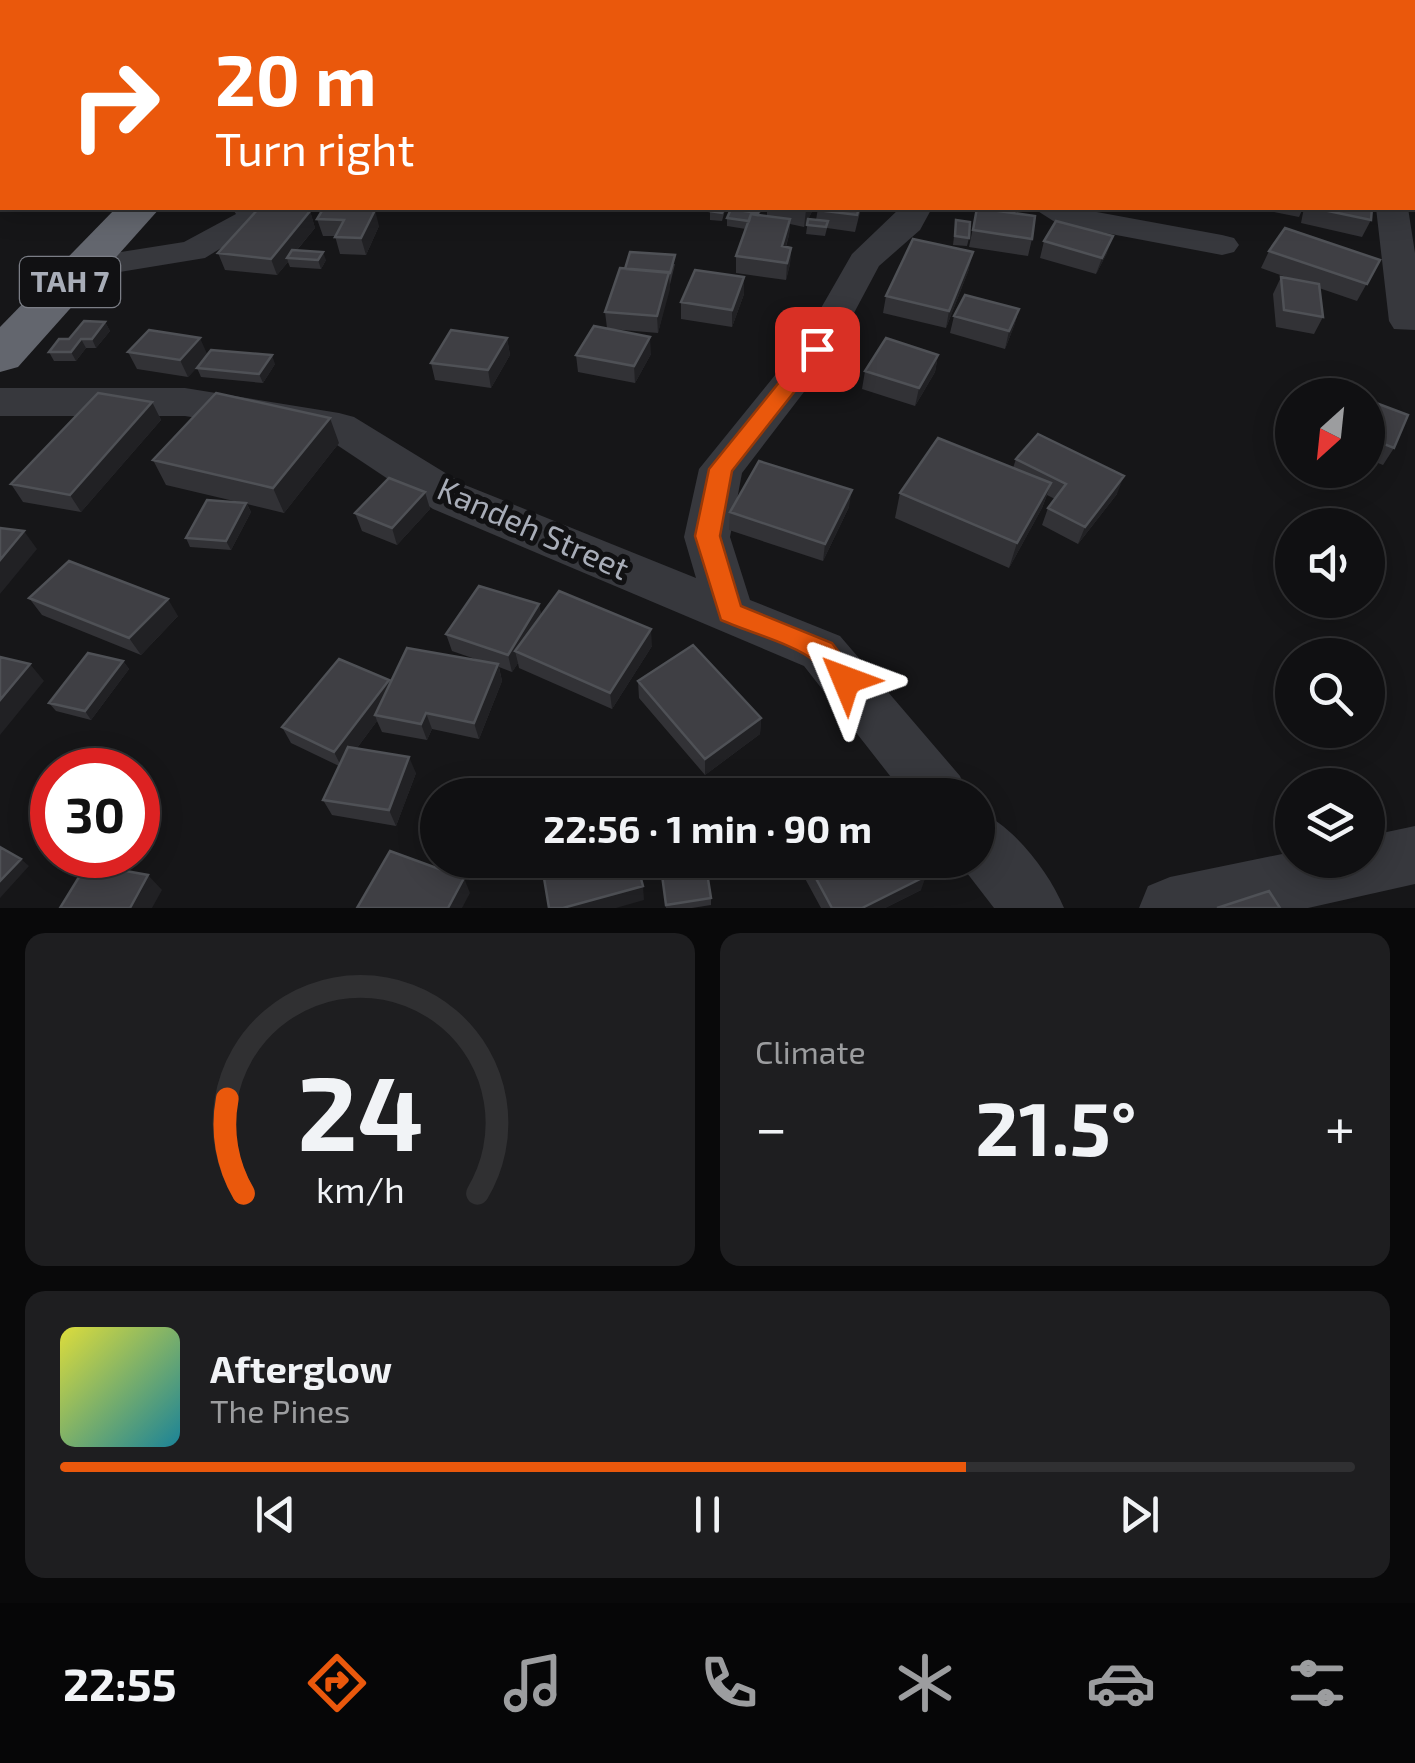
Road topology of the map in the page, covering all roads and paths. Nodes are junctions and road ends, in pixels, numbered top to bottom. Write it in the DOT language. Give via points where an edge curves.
graph roads {
  1 [pos="137,210"];
  2 [pos="250,210"];
  3 [pos="915,210"];
  4 [pos="1054,210"];
  5 [pos="1392,210"];
  6 [pos="1222,244"];
  7 [pos="82,268"];
  8 [pos="1407,321"];
  9 [pos="4,346"];
  10 [pos="0,402"];
  11 [pos="730,613"];
  12 [pos="926,778"];
  13 [pos="1415,855"];
  14 [pos="995,861"];
  15 [pos="1033,908"];
  16 [pos="1170,908"];
  1 -- 7 [label="highway, TAH 7"];
  2 -- 7 [label="street" via="257,216 193,251"];
  3 -- 11 [label="street" via="864,261 817,349 721,469 707,536"];
  4 -- 6 [label="street"];
  5 -- 8 [label="street"];
  7 -- 9 [label="highway, TAH 7"];
  10 -- 11 [label="street, Kandeh Street" via="185,402 339,427 449,497"];
  11 -- 12 [label="street, Kandeh Street" via="822,651"];
  13 -- 16 [label="street"];
  14 -- 15 [label="street"];
}
